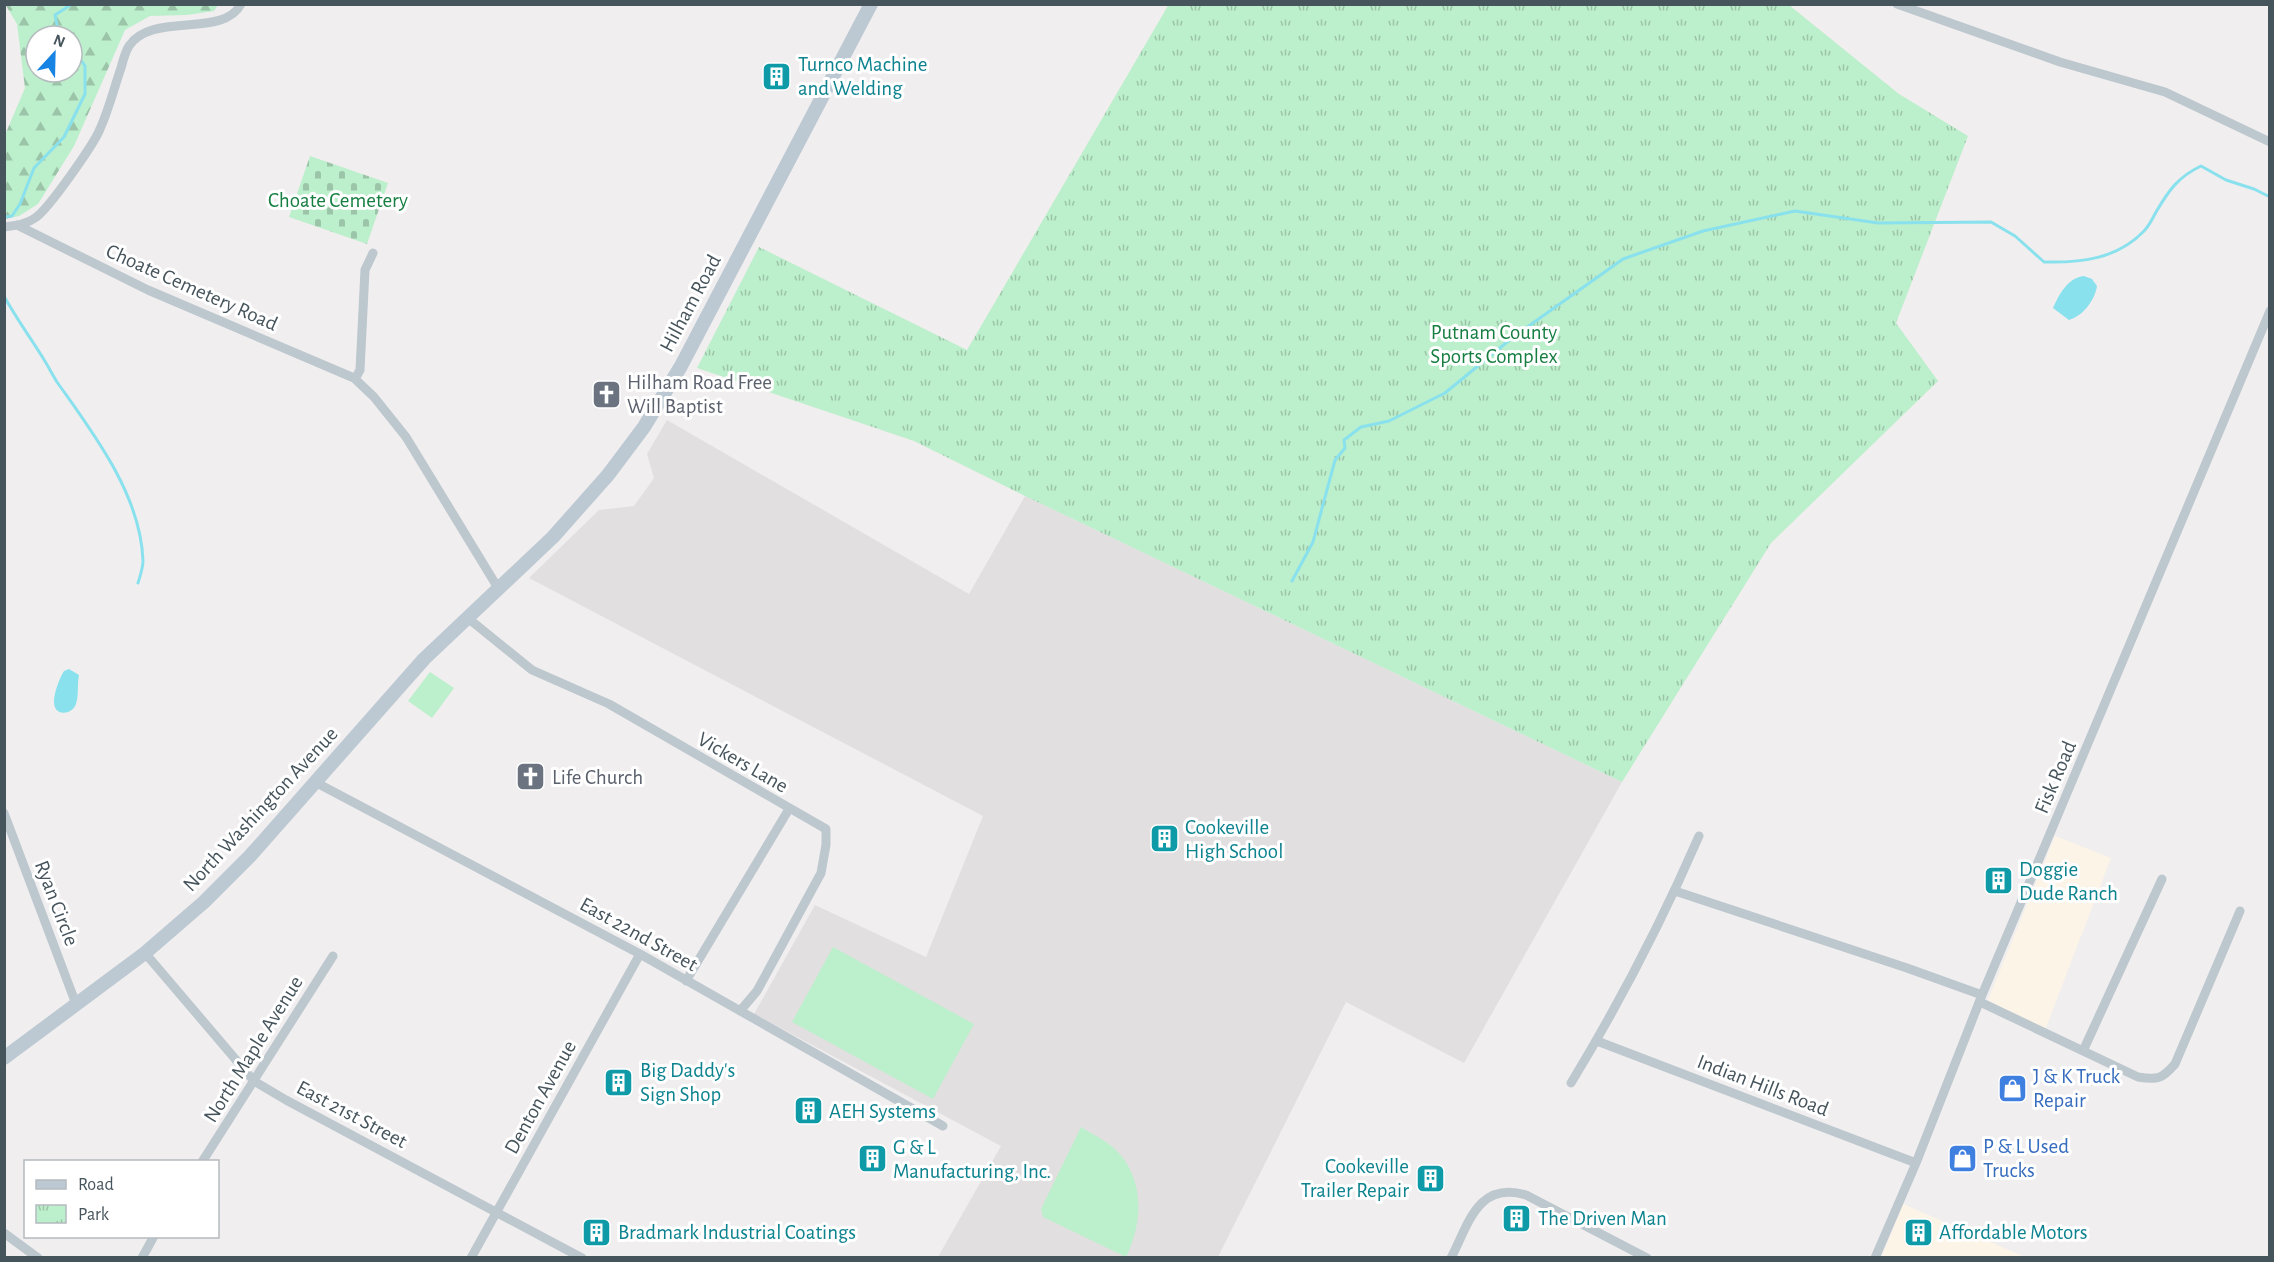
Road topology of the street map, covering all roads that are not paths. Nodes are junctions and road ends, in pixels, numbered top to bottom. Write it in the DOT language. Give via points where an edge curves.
graph roads {
  1 [pos="241,4"];
  2 [pos="871,4"];
  3 [pos="1897,4"];
  4 [pos="2270,142"];
  5 [pos="16,225"];
  6 [pos="4,227"];
  7 [pos="373,253"];
  8 [pos="2270,311"];
  9 [pos="354,379"];
  10 [pos="498,588"];
  11 [pos="469,619"];
  12 [pos="315,782"];
  13 [pos="789,809"];
  14 [pos="4,813"];
  15 [pos="1699,836"];
  16 [pos="2162,879"];
  17 [pos="1675,891"];
  18 [pos="2240,911"];
  19 [pos="145,952"];
  20 [pos="640,954"];
  21 [pos="333,956"];
  22 [pos="686,981"];
  23 [pos="1981,999"];
  24 [pos="76,1004"];
  25 [pos="740,1011"];
  26 [pos="1597,1041"];
  27 [pos="2083,1051"];
  28 [pos="4,1058"];
  29 [pos="254,1081"];
  30 [pos="1571,1083"];
  31 [pos="943,1126"];
  32 [pos="203,1160"];
  33 [pos="1916,1163"];
  34 [pos="497,1211"];
  35 [pos="4,1233"];
  36 [pos="153,1238"];
  37 [pos="38,1257"];
  38 [pos="142,1257"];
  39 [pos="471,1257"];
  40 [pos="582,1257"];
  41 [pos="1451,1257"];
  42 [pos="1647,1257"];
  43 [pos="1875,1257"];
  1 -- 5 [label="street" via="224,18 164,27 138,36 128,47 100,131 47,206 35,218"];
  2 -- 10 [label="main road, Hilham Road" via="681,366 644,428 553,537"];
  3 -- 4 [label="street" via="2060,62 2165,92"];
  5 -- 6 [label="street"];
  5 -- 9 [label="street, Choate Cemetery Road" via="148,290"];
  7 -- 9 [label="street" via="364,270 360,370"];
  8 -- 23 [label="street, Fisk Road"];
  9 -- 10 [label="street, Choate Cemetery Road" via="406,437"];
  10 -- 11 [label="main road, North Washington Avenue"];
  11 -- 12 [label="main road, North Washington Avenue" via="424,660"];
  11 -- 13 [label="street, Vickers Lane" via="532,670 609,704"];
  12 -- 19 [label="main road, North Washington Avenue" via="204,903"];
  12 -- 20 [label="street, East 22nd Street"];
  13 -- 22 [label="street"];
  13 -- 25 [label="street, Vickers Lane" via="826,829 821,873 757,991"];
  14 -- 24 [label="street, Ryan Circle"];
  15 -- 17 [label="street"];
  16 -- 27 [label="street"];
  17 -- 23 [label="street" via="1908,968"];
  17 -- 26 [label="street"];
  18 -- 27 [label="street" via="2175,1064 2164,1076 2138,1077"];
  19 -- 24 [label="main road, North Washington Avenue"];
  19 -- 29 [label="street, East 21st Street"];
  20 -- 22 [label="street, East 22nd Street"];
  20 -- 34 [label="street, Denton Avenue"];
  21 -- 29 [label="street, North Maple Avenue"];
  22 -- 25 [label="street, East 22nd Street"];
  23 -- 27 [label="street"];
  23 -- 33 [label="street, Fisk Road"];
  24 -- 28 [label="main road, North Washington Avenue"];
  25 -- 31 [label="street, East 22nd Street"];
  26 -- 30 [label="street"];
  26 -- 33 [label="street, Indian Hills Road"];
  29 -- 32 [label="street, North Maple Avenue"];
  29 -- 34 [label="street, East 21st Street"];
  33 -- 43 [label="street, Fisk Road"];
  34 -- 39 [label="street, Denton Avenue"];
  34 -- 40 [label="street, East 21st Street"];
  35 -- 37 [label="street"];
  36 -- 38 [label="street"];
  41 -- 42 [label="street" via="1477,1209 1499,1191 1526,1195"];
}
